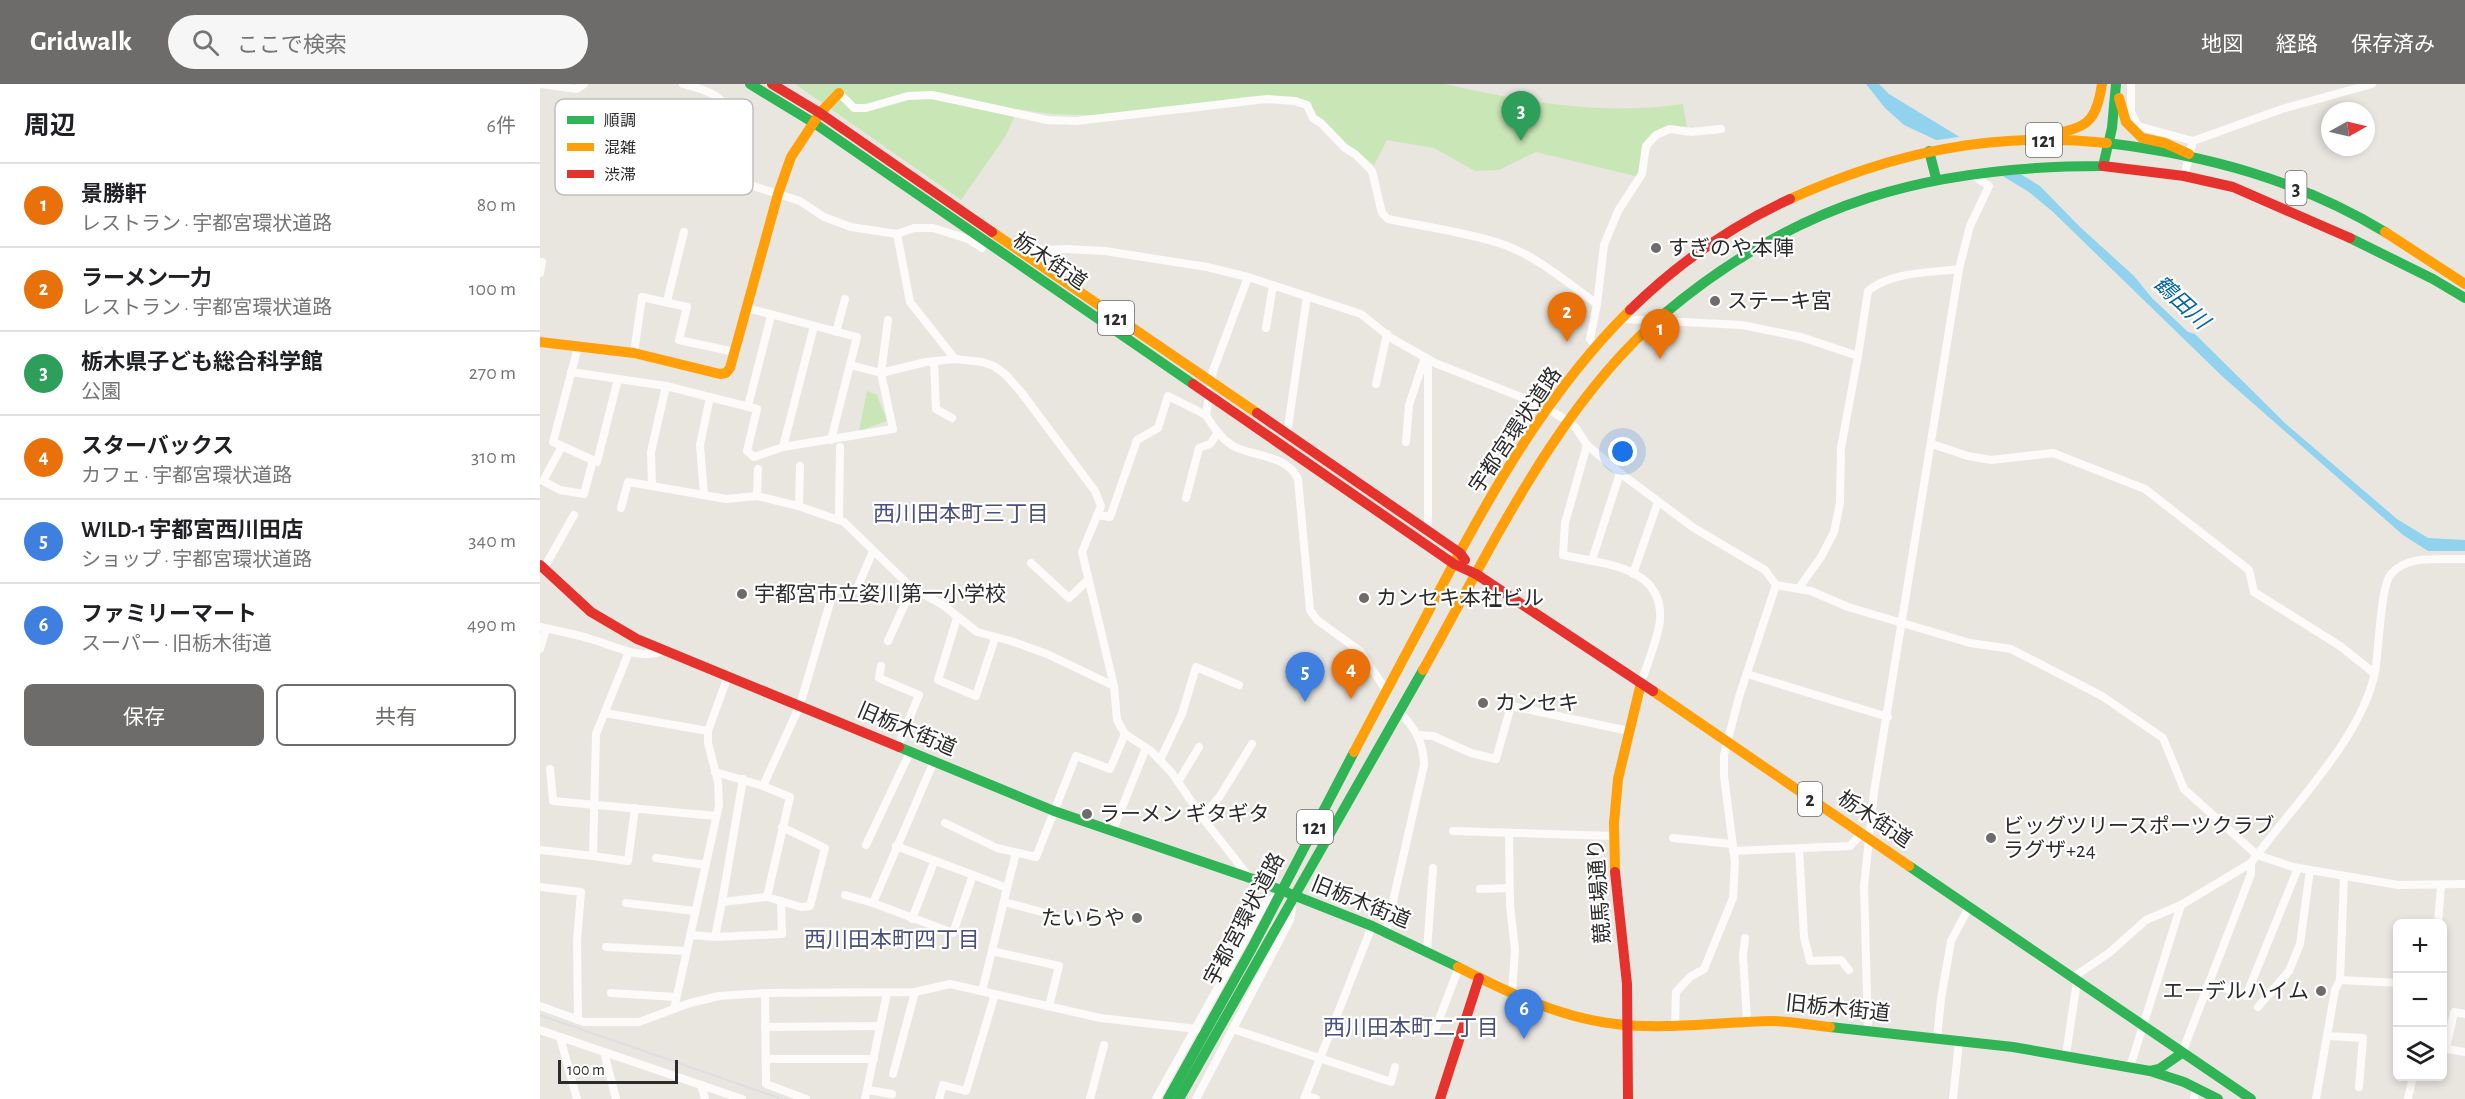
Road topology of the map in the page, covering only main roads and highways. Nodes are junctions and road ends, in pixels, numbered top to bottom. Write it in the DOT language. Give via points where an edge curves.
graph roads {
  1 [pos="750,84"];
  2 [pos="772,84"];
  3 [pos="2104,84"];
  4 [pos="2117,84"];
  5 [pos="839,93"];
  6 [pos="817,118"];
  7 [pos="2024,139"];
  8 [pos="2107,143"];
  9 [pos="1933,150"];
  10 [pos="2189,154"];
  11 [pos="2103,166"];
  12 [pos="1936,178"];
  13 [pos="2465,284"];
  14 [pos="2465,298"];
  15 [pos="540,342"];
  16 [pos="1209,388"];
  17 [pos="1460,553"];
  18 [pos="1454,564"];
  19 [pos="542,566"];
  20 [pos="1476,574"];
  21 [pos="1641,683"];
  22 [pos="1282,892"];
  23 [pos="1293,896"];
  24 [pos="1479,978"];
  25 [pos="1628,1024"];
  26 [pos="2164,1041"];
  27 [pos="2182,1053"];
  28 [pos="2154,1070"];
  29 [pos="2195,1094"];
  30 [pos="1168,1099"];
  31 [pos="1179,1099"];
  32 [pos="1440,1099"];
  33 [pos="1629,1099"];
  34 [pos="2218,1099"];
  35 [pos="2226,1099"];
  36 [pos="2251,1099"];
  1 -- 6 [label="main road, 栃木街道 / 121"];
  2 -- 6 [label="main road, 栃木街道 / 121"];
  3 -- 7 [label="main road" via="2093,118 2087,124"];
  3 -- 8 [label="main road"];
  4 -- 8 [label="main road"];
  4 -- 10 [label="main road" via="2126,122 2142,138"];
  5 -- 6 [label="main road"];
  6 -- 15 [label="main road" via="791,157 726,373 634,353"];
  6 -- 16 [label="main road, 栃木街道 / 121"];
  6 -- 16 [label="main road, 栃木街道 / 121" via="1018,251"];
  7 -- 8 [label="main road, 宇都宮環状道路 / 121"];
  7 -- 9 [label="main road, 宇都宮環状道路 / 121"];
  8 -- 10 [label="main road, 宇都宮環状道路 / 3"];
  8 -- 11 [label="main road"];
  9 -- 12 [label="main road"];
  9 -- 17 [label="main road, 宇都宮環状道路 / 121" via="1814,188 1773,208 1684,264 1621,319 1548,409 1507,469"];
  10 -- 13 [label="main road, 宇都宮環状道路 / 3" via="2233,165 2325,200 2366,220"];
  11 -- 12 [label="main road, 宇都宮環状道路 / 121" via="2023,166"];
  11 -- 14 [label="main road, 宇都宮環状道路 / 3" via="2184,176 2233,187 2361,243"];
  12 -- 20 [label="main road, 宇都宮環状道路 / 121" via="1871,194 1794,227 1730,264 1679,301 1616,362 1568,421"];
  16 -- 17 [label="main road, 栃木街道 / 121" via="1287,435"];
  16 -- 18 [label="main road, 栃木街道 / 121"];
  17 -- 18 [label="main road, 宇都宮環状道路 / 121"];
  17 -- 20 [label="main road, 栃木街道 / 121"];
  18 -- 20 [label="main road, 栃木街道 / 121"];
  18 -- 22 [label="main road, 宇都宮環状道路 / 121"];
  19 -- 22 [label="main road, 旧栃木街道" via="591,612 637,639 1054,811"];
  20 -- 21 [label="main road, 栃木街道 / 2"];
  20 -- 23 [label="main road, 宇都宮環状道路 / 121"];
  21 -- 25 [label="main road, 競馬場通り" via="1618,779 1614,836"];
  21 -- 26 [label="main road, 栃木街道 / 2"];
  22 -- 23 [label="main road, 旧栃木街道"];
  22 -- 30 [label="main road, 宇都宮環状道路 / 121"];
  23 -- 24 [label="main road, 旧栃木街道" via="1386,932"];
  23 -- 31 [label="main road, 宇都宮環状道路 / 121"];
  24 -- 25 [label="main road, 旧栃木街道" via="1572,1016"];
  24 -- 32 [label="main road"];
  25 -- 28 [label="main road, 旧栃木街道" via="1747,1021 1868,1030"];
  25 -- 33 [label="main road, 競馬場通り"];
  26 -- 27 [label="main road, 栃木街道 / 2"];
  26 -- 28 [label="main road" via="2167,1052"];
  27 -- 28 [label="main road"];
  27 -- 36 [label="main road, 栃木街道 / 2"];
  28 -- 29 [label="main road, 旧栃木街道"];
  28 -- 35 [label="main road" via="2187,1079"];
  29 -- 34 [label="main road, 旧栃木街道"];
}
